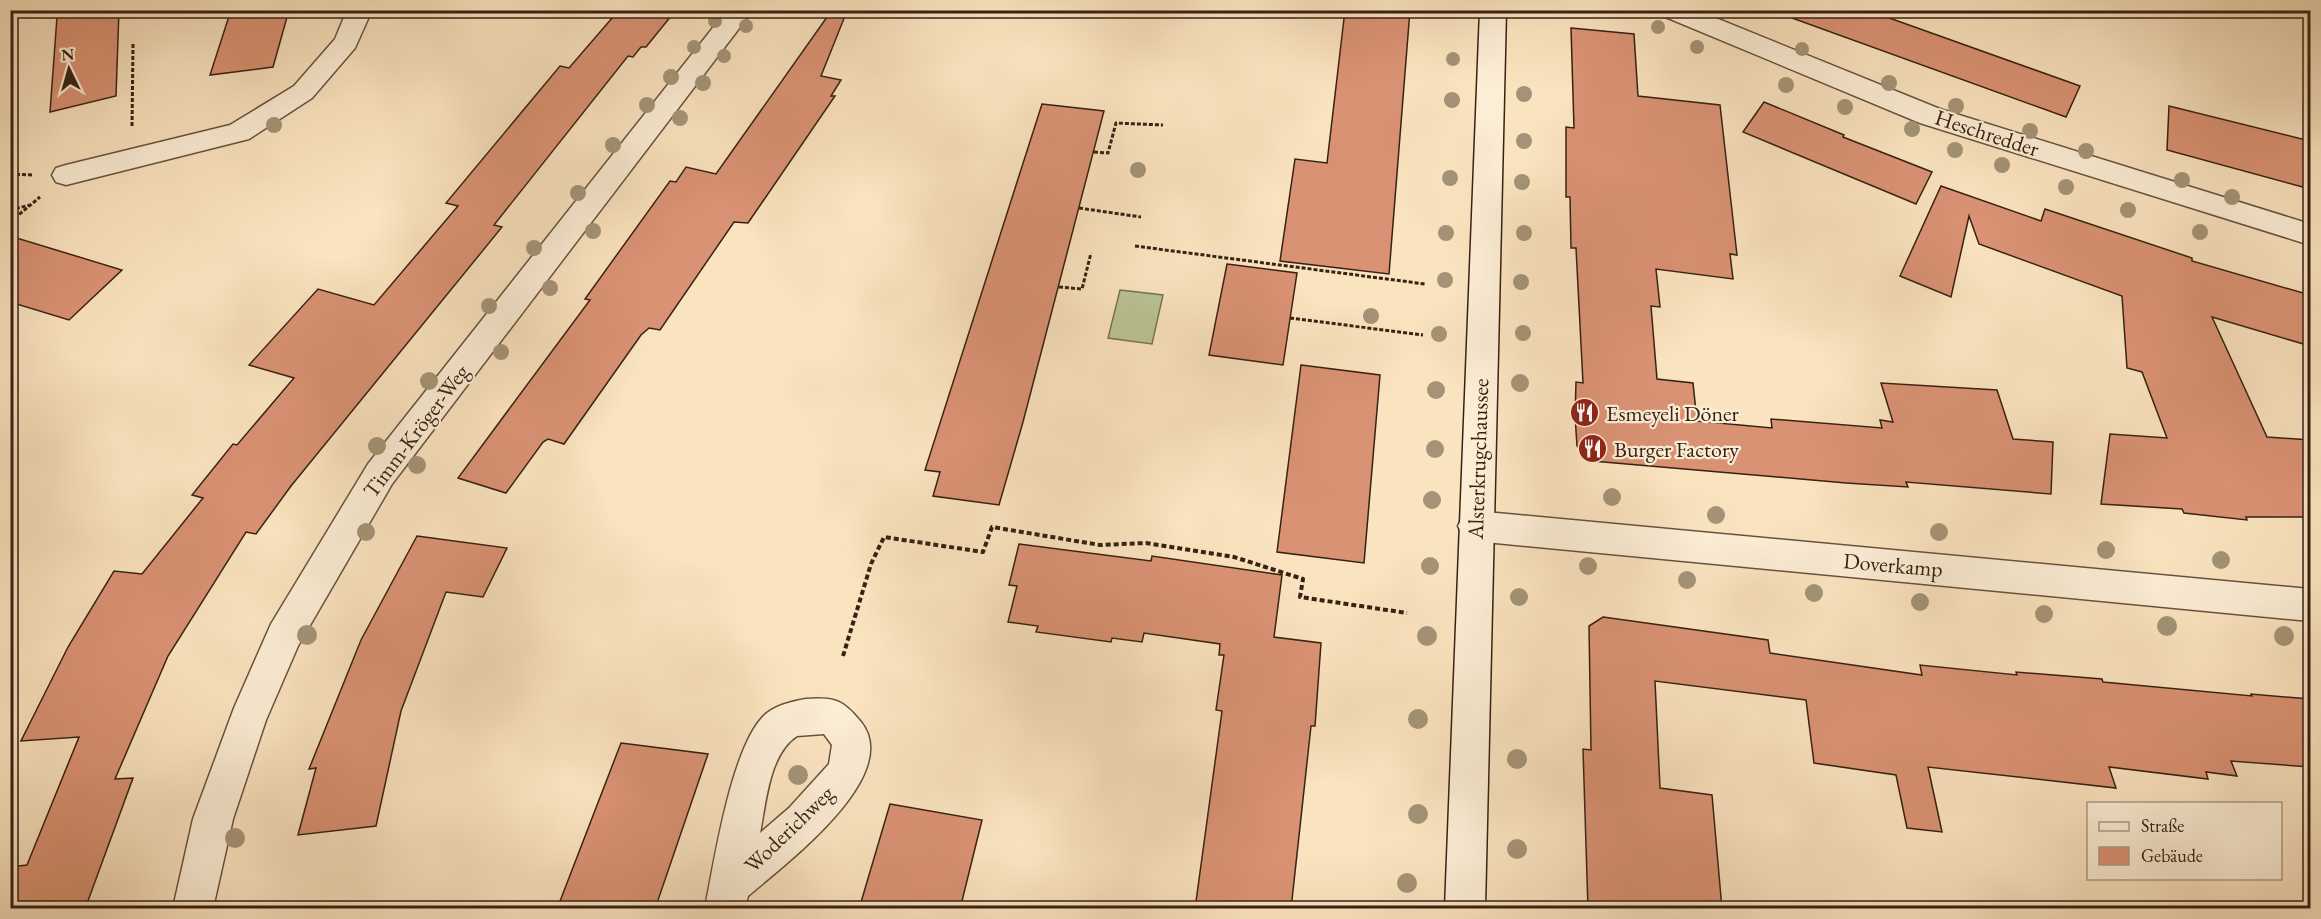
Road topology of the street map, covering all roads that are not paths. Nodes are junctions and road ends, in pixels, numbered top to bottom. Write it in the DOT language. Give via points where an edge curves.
graph roads {
  1 [pos="360,10"];
  2 [pos="741,10"];
  3 [pos="1492,10"];
  4 [pos="1672,10"];
  5 [pos="66,175"];
  6 [pos="2310,235"];
  7 [pos="1475,526"];
  8 [pos="2310,604"];
  9 [pos="193,909"];
  10 [pos="1465,909"];
  1 -- 5 [label="street" via="346,42 303,92 238,132"];
  2 -- 9 [label="street, Timm-Kröger-Weg" via="380,474 284,636 247,720 213,819"];
  3 -- 7 [label="street, Alsterkrugchaussee"];
  4 -- 6 [label="street, Heschredder" via="1930,116"];
  7 -- 8 [label="street, Doverkamp"];
  7 -- 10 [label="street, Alsterkrugchaussee"];
}
